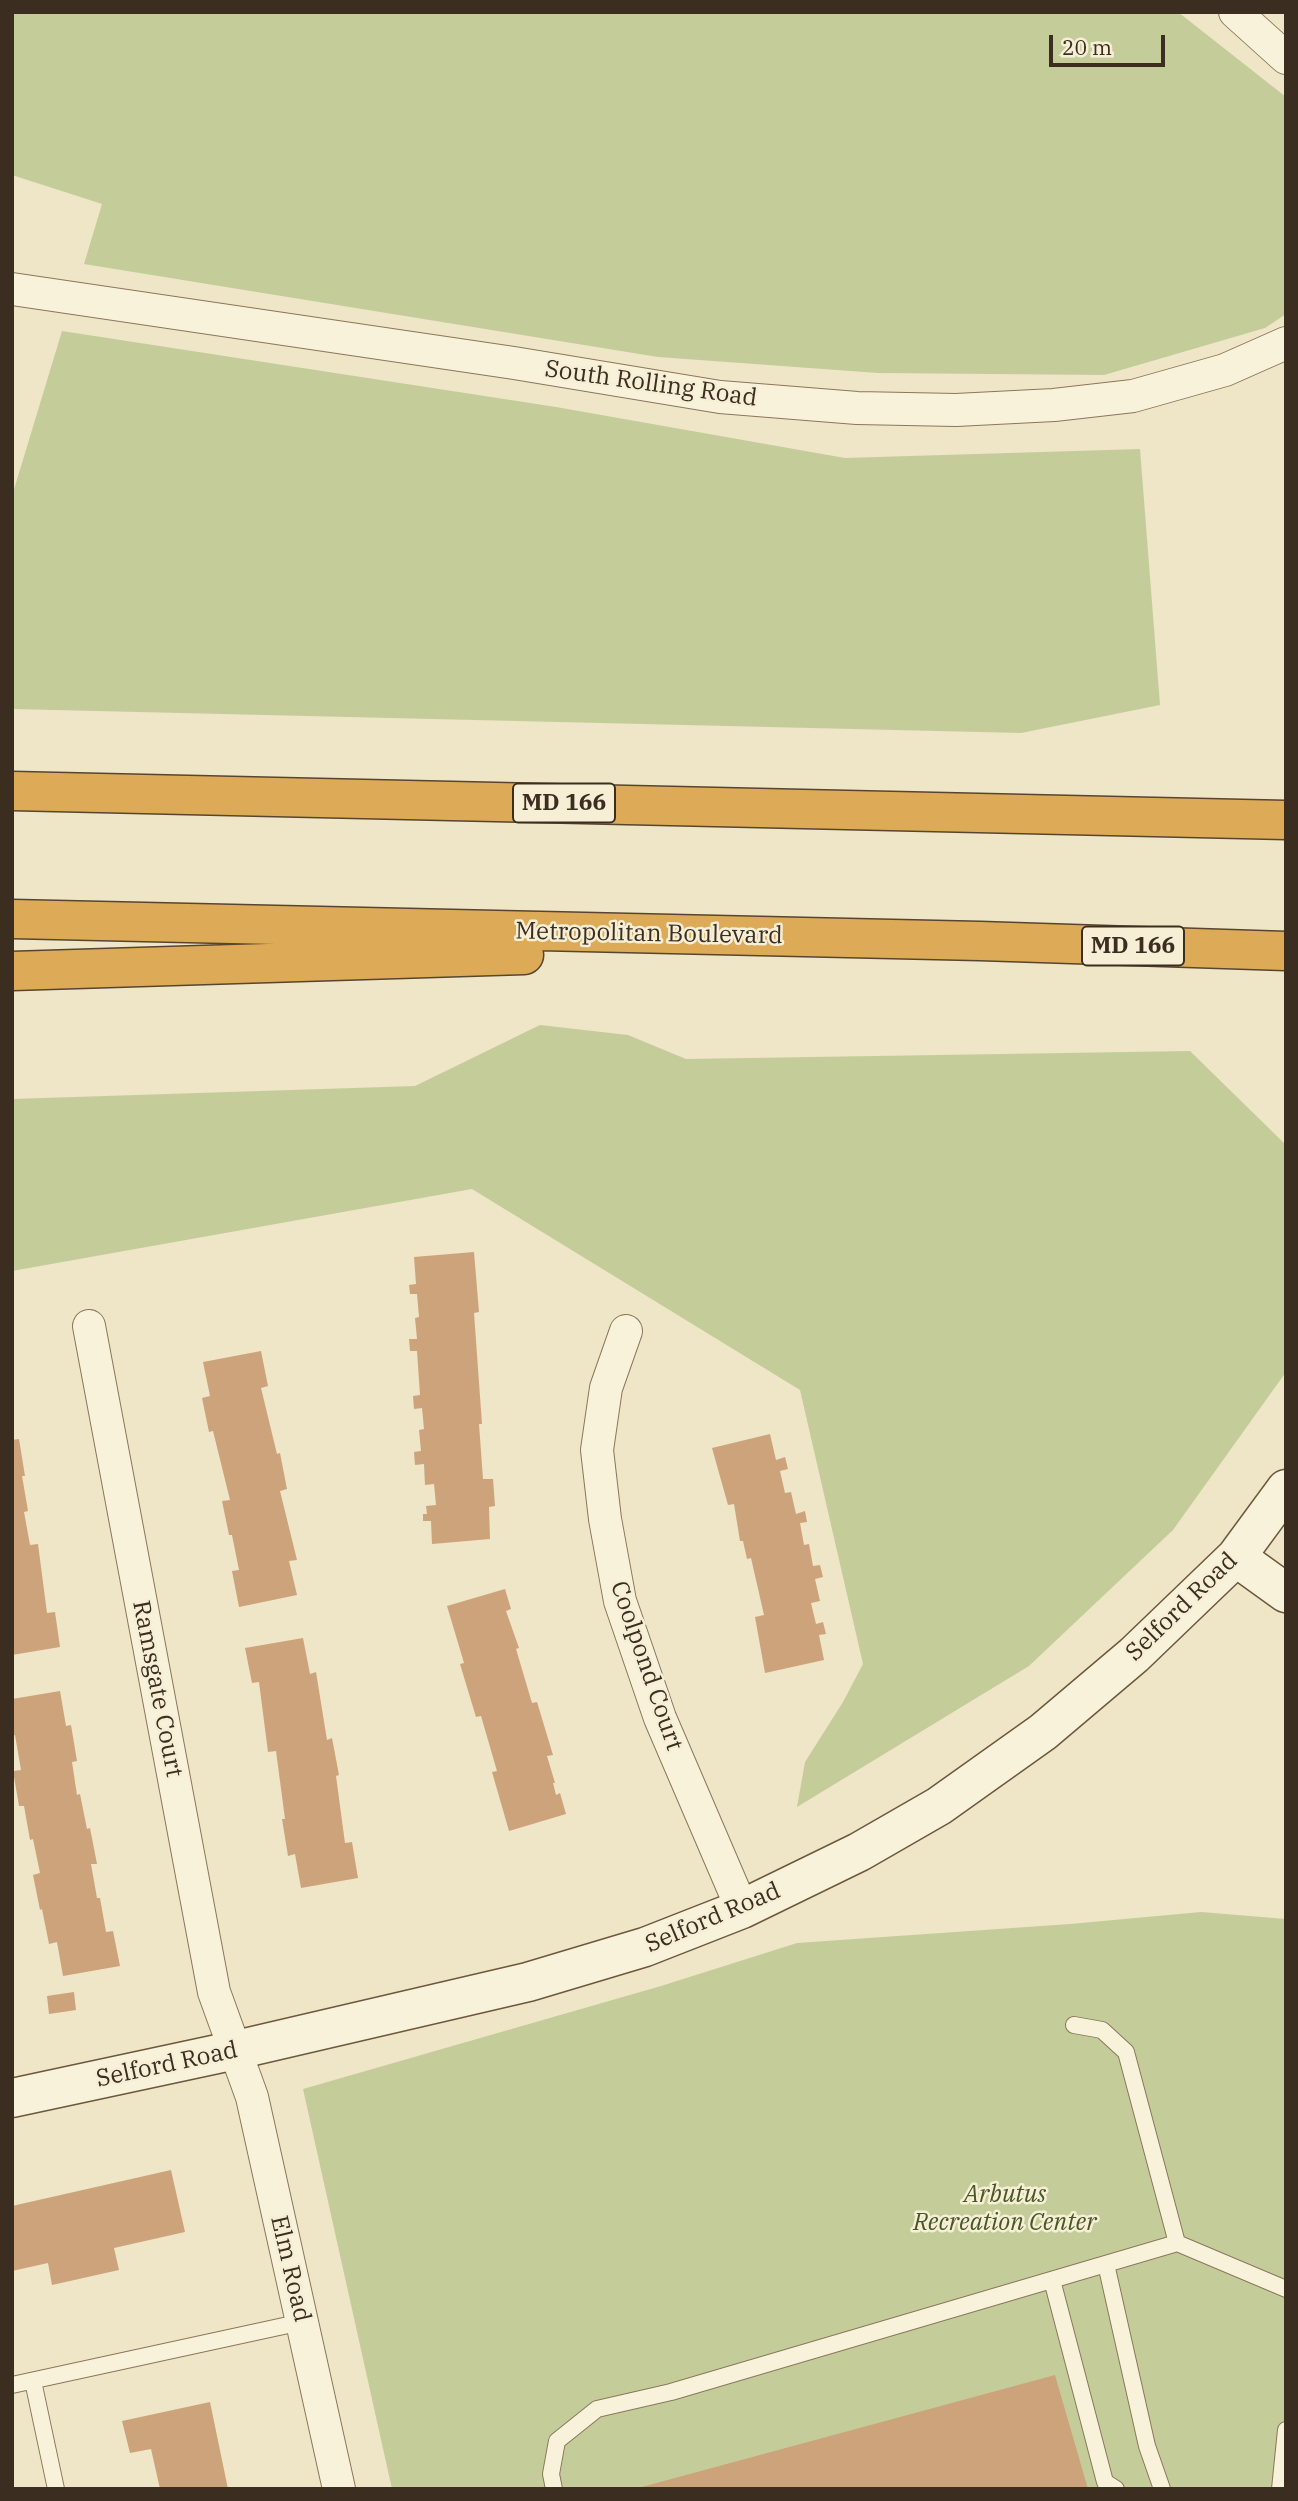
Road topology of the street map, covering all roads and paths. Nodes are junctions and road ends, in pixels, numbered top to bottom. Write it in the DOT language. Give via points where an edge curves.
graph roads {
  1 [pos="1234,12"];
  2 [pos="1286,58"];
  3 [pos="12,289"];
  4 [pos="1286,343"];
  5 [pos="12,791"];
  6 [pos="1286,813"];
  7 [pos="1116,816"];
  8 [pos="1286,820"];
  9 [pos="12,919"];
  10 [pos="981,941"];
  11 [pos="1286,951"];
  12 [pos="12,971"];
  13 [pos="89,1325"];
  14 [pos="626,1331"];
  15 [pos="1286,1489"];
  16 [pos="1236,1557"];
  17 [pos="1286,1593"];
  18 [pos="742,1909"];
  19 [pos="1074,2025"];
  20 [pos="236,2050"];
  21 [pos="12,2098"];
  22 [pos="1177,2243"];
  23 [pos="1106,2264"];
  24 [pos="1052,2280"];
  25 [pos="1286,2289"];
  26 [pos="302,2322"];
  27 [pos="33,2381"];
  28 [pos="12,2385"];
  29 [pos="1286,2430"];
  30 [pos="56,2489"];
  31 [pos="339,2489"];
  32 [pos="555,2489"];
  33 [pos="1116,2489"];
  34 [pos="1162,2489"];
  35 [pos="1280,2489"];
  1 -- 2 [label="street"];
  3 -- 4 [label="street, South Rolling Road" via="720,397 857,408 956,410 1133,396 1225,370"];
  5 -- 7 [label="highway, MD 166"];
  6 -- 7 [label="highway"];
  7 -- 8 [label="highway, MD 166"];
  9 -- 10 [label="highway, Metropolitan Boulevard / MD 166"];
  10 -- 11 [label="highway, Metropolitan Boulevard / MD 166"];
  10 -- 12 [label="highway"];
  13 -- 20 [label="street, Ramsgate Court" via="214,1992"];
  14 -- 18 [label="street, Coolpond Court" via="606,1388 597,1450 620,1601 660,1718"];
  15 -- 16 [label="street, Selford Road"];
  16 -- 17 [label="street"];
  16 -- 18 [label="street, Selford Road" via="1135,1655 1043,1732 971,1784 859,1852"];
  18 -- 20 [label="street, Selford Road" via="645,1948 528,1982"];
  19 -- 22 [label="lane" via="1102,2030 1126,2052"];
  20 -- 21 [label="street, Selford Road"];
  20 -- 26 [label="street, Elm Road" via="252,2097"];
  22 -- 23 [label="lane"];
  22 -- 25 [label="lane"];
  23 -- 24 [label="lane"];
  23 -- 34 [label="lane" via="1147,2446"];
  24 -- 32 [label="lane" via="671,2392 597,2409 557,2441 551,2474"];
  24 -- 33 [label="lane" via="1105,2483"];
  26 -- 27 [label="lane"];
  26 -- 31 [label="street, Elm Road"];
  27 -- 28 [label="lane"];
  27 -- 30 [label="lane"];
  29 -- 35 [label="lane"];
}
